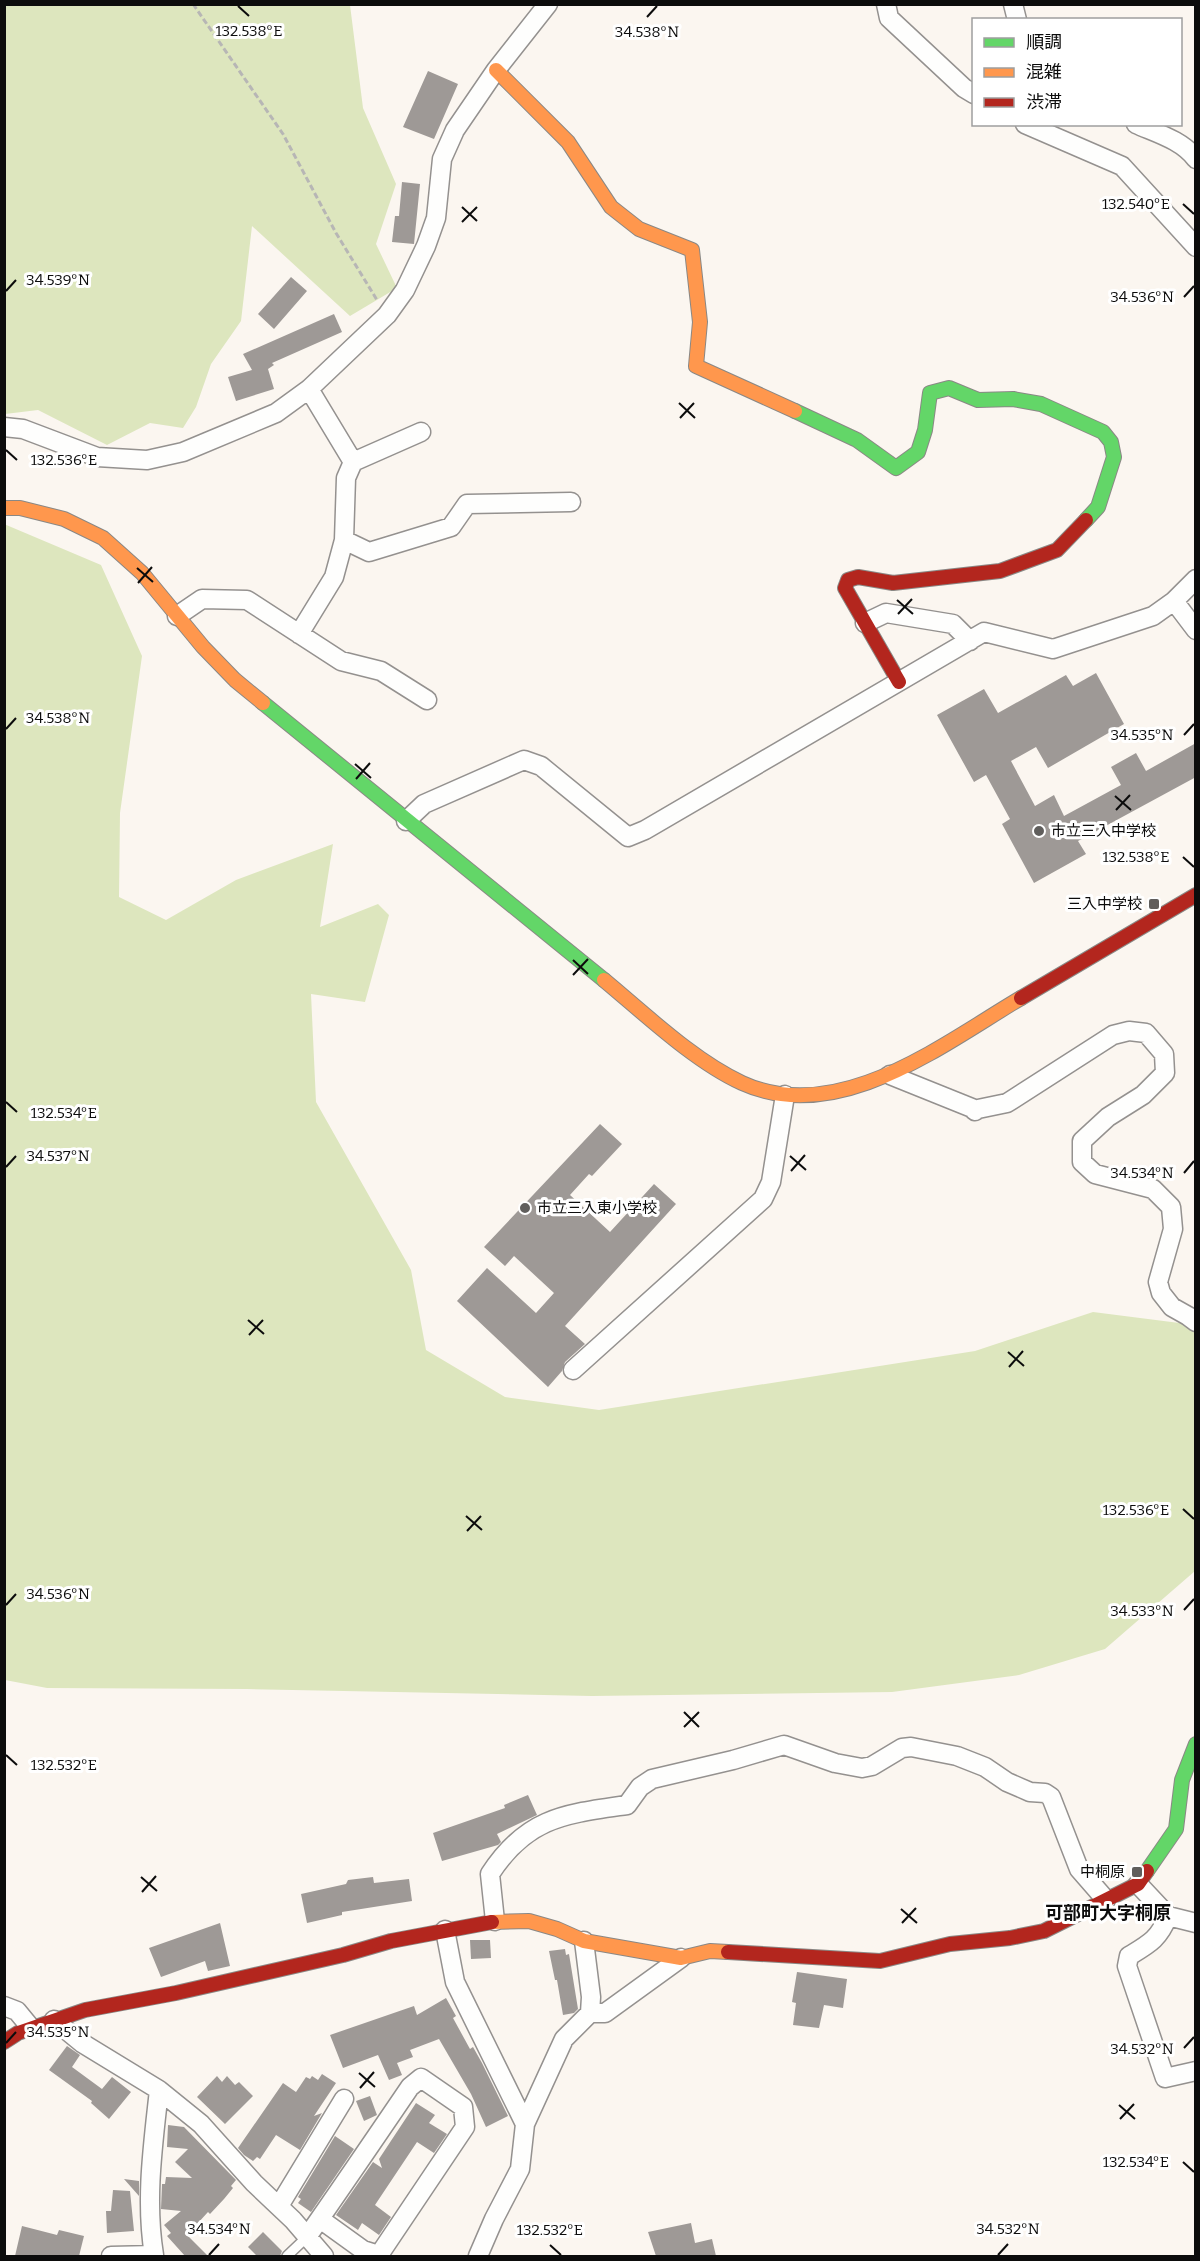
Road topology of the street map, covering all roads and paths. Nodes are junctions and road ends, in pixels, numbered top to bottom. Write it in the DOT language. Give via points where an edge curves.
graph roads {
  1 [pos="193,4"];
  2 [pos="548,4"];
  3 [pos="886,4"];
  4 [pos="496,70"];
  5 [pos="972,93"];
  6 [pos="1030,126"];
  7 [pos="1141,126"];
  8 [pos="1196,159"];
  9 [pos="1196,247"];
  10 [pos="387,315"];
  11 [pos="309,389"];
  12 [pos="4,427"];
  13 [pos="421,432"];
  14 [pos="353,462"];
  15 [pos="571,502"];
  16 [pos="4,508"];
  17 [pos="344,540"];
  18 [pos="1196,579"];
  19 [pos="1174,601"];
  20 [pos="177,616"];
  21 [pos="865,623"];
  22 [pos="1196,630"];
  23 [pos="299,634"];
  24 [pos="970,641"];
  25 [pos="899,682"];
  26 [pos="427,700"];
  27 [pos="406,821"];
  28 [pos="1196,895"];
  29 [pos="890,1075"];
  30 [pos="785,1095"];
  31 [pos="1196,1322"];
  32 [pos="573,1370"];
  33 [pos="1196,1744"];
  34 [pos="1138,1884"];
  35 [pos="1106,1900"];
  36 [pos="1168,1916"];
  37 [pos="495,1921"];
  38 [pos="1196,1923"];
  39 [pos="445,1930"];
  40 [pos="584,1941"];
  41 [pos="681,1958"];
  42 [pos="4,2006"];
  43 [pos="590,2013"];
  44 [pos="54,2019"];
  45 [pos="31,2028"];
  46 [pos="4,2042"];
  47 [pos="1196,2071"];
  48 [pos="159,2090"];
  49 [pos="344,2099"];
  50 [pos="525,2124"];
  51 [pos="279,2206"];
  52 [pos="320,2218"];
  53 [pos="307,2237"];
  54 [pos="111,2256"];
  55 [pos="287,2256"];
  56 [pos="324,2256"];
  57 [pos="478,2256"];
  1 -- 10 [label="path" via="283,134 336,233"];
  2 -- 4 [label="street"];
  3 -- 5 [label="street" via="889,18"];
  4 -- 10 [label="street" via="455,130 442,159 436,218 405,290"];
  4 -- 21 [label="street" via="568,142 611,207 639,229 692,250 700,322 696,366 857,440 896,468 918,452 926,430 930,393 949,388 978,400 1013,399 1041,404 1103,432 1111,442 1114,457 1098,507 1057,550 1000,571 893,583 858,577 848,580 845,588"];
  6 -- 9 [label="street" via="1122,166"];
  7 -- 8 [label="street" via="1169,138"];
  10 -- 11 [label="street"];
  11 -- 12 [label="street" via="276,413 183,452 147,460 96,458 23,429"];
  11 -- 14 [label="street"];
  13 -- 14 [label="street"];
  14 -- 17 [label="street" via="346,478"];
  15 -- 17 [label="street" via="467,504 451,527 369,552"];
  16 -- 20 [label="street" via="64,519 104,538 142,573"];
  17 -- 23 [label="street" via="333,577"];
  18 -- 19 [label="street"];
  19 -- 22 [label="street"];
  19 -- 24 [label="street" via="1153,616 1053,649 984,632"];
  20 -- 23 [label="street" via="202,600 247,600"];
  20 -- 27 [label="street" via="235,680"];
  21 -- 24 [label="street" via="886,613 953,624"];
  21 -- 25 [label="street"];
  23 -- 26 [label="street" via="341,661 381,671"];
  24 -- 25 [label="street"];
  25 -- 27 [label="street" via="628,837 541,766 524,760 424,804"];
  27 -- 30 [label="street" via="700,1058 748,1085"];
  28 -- 29 [label="street"];
  29 -- 30 [label="street" via="829,1094"];
  29 -- 31 [label="street" via="975,1111 1007,1104 1113,1035 1129,1031 1146,1033 1164,1054 1165,1073 1143,1095 1108,1117 1082,1141 1082,1162 1095,1174 1153,1189 1171,1207 1173,1229 1158,1282 1172,1307"];
  30 -- 32 [label="street" via="771,1182 763,1199"];
  33 -- 34 [label="street" via="1182,1780 1176,1829"];
  34 -- 35 [label="street"];
  34 -- 36 [label="street"];
  35 -- 37 [label="street" via="1079,1869 1051,1797 1045,1793 1030,1792 985,1767 911,1747 862,1768 784,1745 652,1779 627,1804 570,1813 520,1838 500,1857 490,1874"];
  35 -- 41 [label="street" via="1044,1931 950,1944 880,1961 710,1951"];
  36 -- 38 [label="street"];
  36 -- 47 [label="street" via="1151,1943 1129,1956 1127,1966 1165,2078"];
  37 -- 39 [label="street"];
  37 -- 40 [label="street" via="529,1921"];
  39 -- 44 [label="street"];
  39 -- 50 [label="street" via="455,1982"];
  40 -- 41 [label="street"];
  40 -- 43 [label="street"];
  41 -- 43 [label="street" via="605,2013"];
  42 -- 45 [label="street" via="17,2012"];
  43 -- 50 [label="street" via="564,2039"];
  44 -- 45 [label="street"];
  44 -- 48 [label="street" via="82,2043"];
  45 -- 46 [label="street"];
  48 -- 51 [label="street" via="201,2124"];
  48 -- 54 [label="street" via="151,2164 150,2230 154,2255"];
  49 -- 51 [label="street"];
  50 -- 57 [label="street" via="520,2169"];
  51 -- 53 [label="street"];
  52 -- 52 [label="street" via="410,2087 421,2078 463,2107 465,2127 379,2255 363,2250"];
  52 -- 53 [label="street"];
  53 -- 55 [label="lane"];
  53 -- 56 [label="street"];
}
